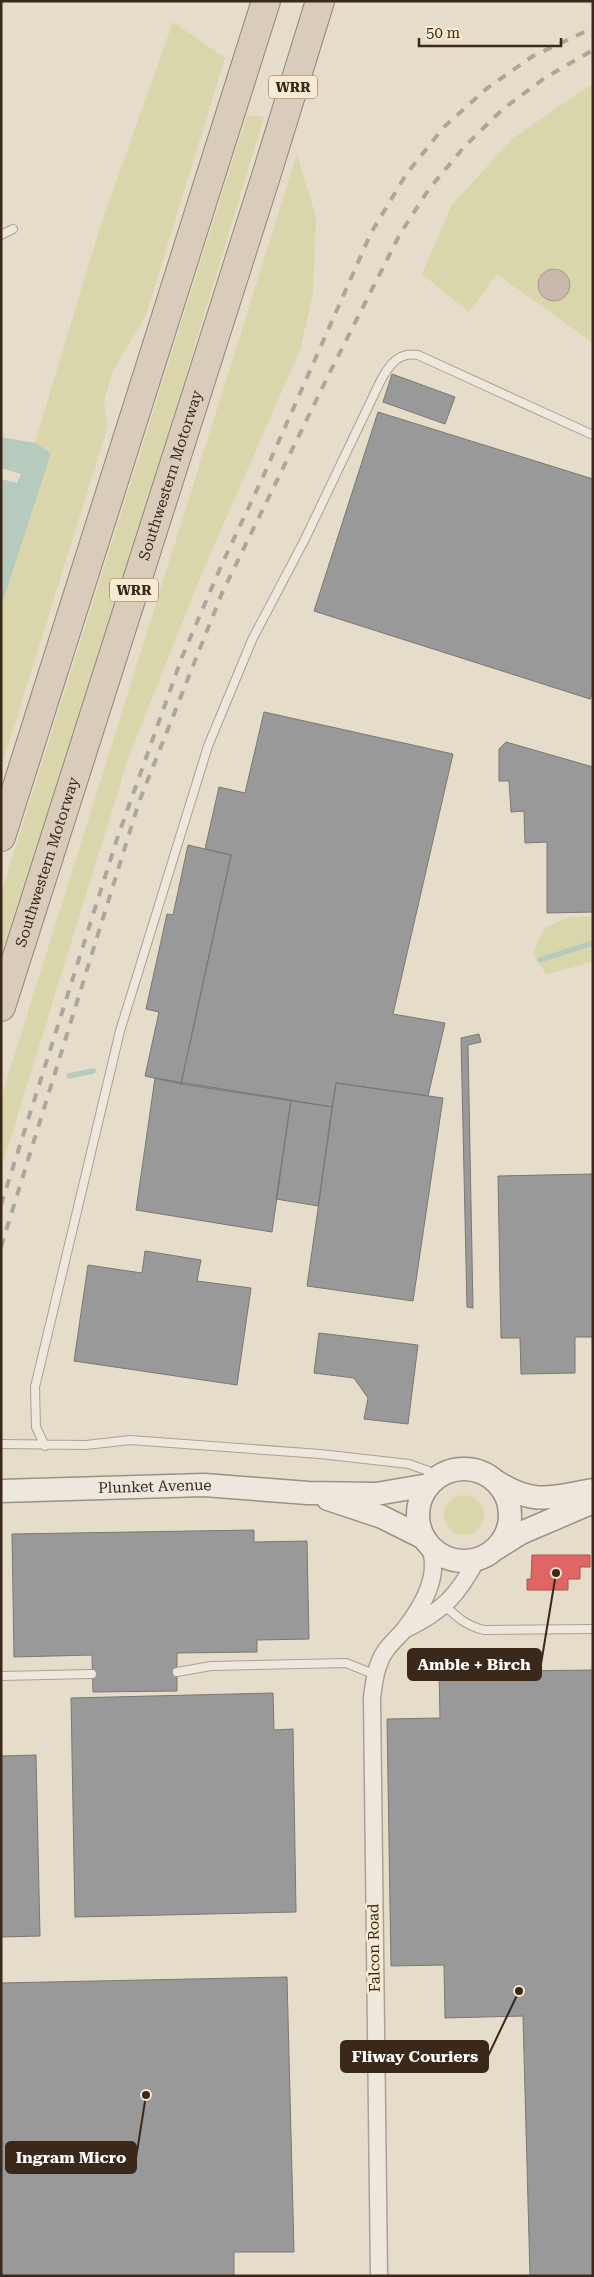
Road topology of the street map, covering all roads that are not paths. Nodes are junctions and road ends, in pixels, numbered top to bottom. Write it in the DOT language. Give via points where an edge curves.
graph roads {
  1 [pos="266,1"];
  2 [pos="320,1"];
  3 [pos="13,228"];
  4 [pos="1,235"];
  5 [pos="593,435"];
  6 [pos="1,837"];
  7 [pos="1,1007"];
  8 [pos="1,1444"];
  9 [pos="45,1446"];
  10 [pos="434,1480"];
  11 [pos="498,1482"];
  12 [pos="593,1490"];
  13 [pos="1,1491"];
  14 [pos="308,1493"];
  15 [pos="593,1502"];
  16 [pos="426,1542"];
  17 [pos="497,1548"];
  18 [pos="477,1559"];
  19 [pos="445,1606"];
  20 [pos="593,1629"];
  21 [pos="404,1630"];
  22 [pos="177,1672"];
  23 [pos="92,1674"];
  24 [pos="376,1675"];
  25 [pos="1,1676"];
  26 [pos="379,2276"];
  1 -- 6 [label="highway"];
  2 -- 7 [label="highway, Southwestern Motorway / WRR"];
  3 -- 4 [label="lane"];
  5 -- 9 [label="lane" via="418,355 407,353 388,367 252,640 205,755 120,1031 35,1387 36,1427"];
  8 -- 9 [label="lane"];
  9 -- 10 [label="lane" via="130,1440 301,1452 409,1464"];
  10 -- 11 [label="main road" via="454,1469 470,1468"];
  10 -- 14 [label="main road, Plunket Avenue" via="376,1494"];
  10 -- 16 [label="main road" via="421,1497 418,1511 419,1525"];
  11 -- 12 [label="main road" via="515,1494 534,1498"];
  11 -- 17 [label="main road" via="506,1494 510,1522"];
  13 -- 14 [label="main road, Plunket Avenue" via="204,1485"];
  14 -- 16 [label="main road, Plunket Avenue" via="382,1516 404,1526"];
  15 -- 17 [label="main road" via="521,1533"];
  16 -- 18 [label="main road" via="439,1554 451,1559"];
  16 -- 21 [label="street, Falcon Road" via="434,1566 429,1588"];
  17 -- 18 [label="main road"];
  18 -- 19 [label="street, Falcon Road" via="465,1583"];
  19 -- 20 [label="lane" via="461,1621 484,1630"];
  19 -- 21 [label="street, Falcon Road"];
  21 -- 24 [label="street, Falcon Road" via="386,1649"];
  22 -- 24 [label="lane" via="212,1666 346,1663"];
  23 -- 25 [label="lane"];
  24 -- 26 [label="street, Falcon Road" via="371,1717"];
}
